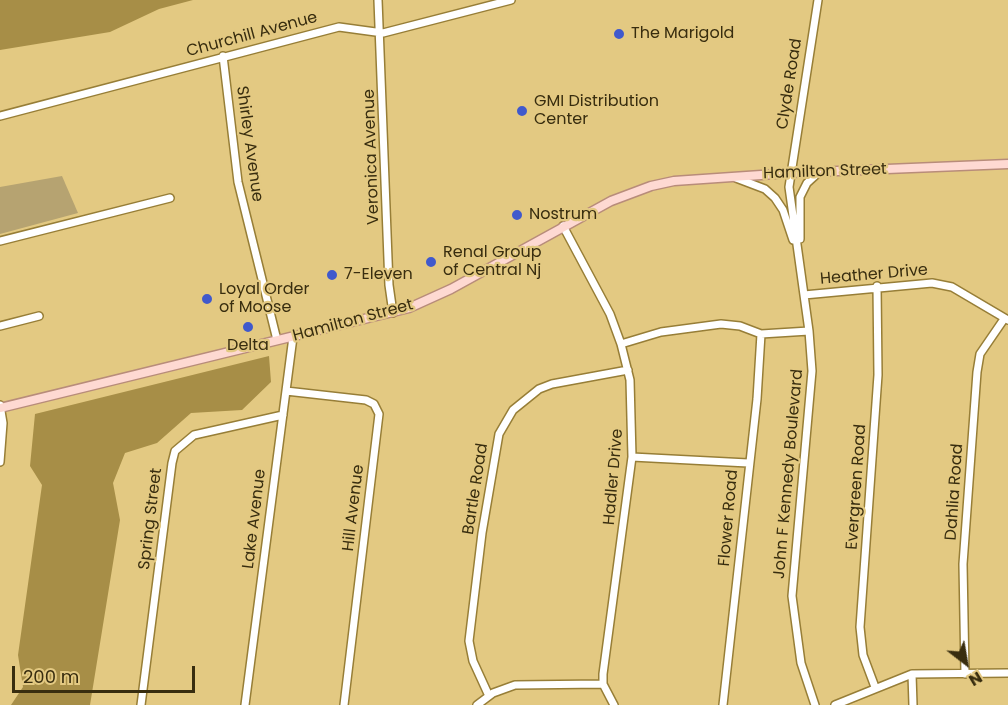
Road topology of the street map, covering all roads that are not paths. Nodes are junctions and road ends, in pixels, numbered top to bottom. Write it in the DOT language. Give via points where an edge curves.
graph roads {
  1 [pos="378,0"];
  2 [pos="511,0"];
  3 [pos="818,0"];
  4 [pos="380,33"];
  5 [pos="223,56"];
  6 [pos="0,116"];
  7 [pos="1008,164"];
  8 [pos="790,172"];
  9 [pos="818,174"];
  10 [pos="734,177"];
  11 [pos="170,198"];
  12 [pos="563,226"];
  13 [pos="0,241"];
  14 [pos="800,263"];
  15 [pos="877,286"];
  16 [pos="804,295"];
  17 [pos="393,313"];
  18 [pos="39,316"];
  19 [pos="1006,320"];
  20 [pos="0,327"];
  21 [pos="809,331"];
  22 [pos="761,334"];
  23 [pos="293,337"];
  24 [pos="277,340"];
  25 [pos="621,344"];
  26 [pos="628,370"];
  27 [pos="286,391"];
  28 [pos="0,407"];
  29 [pos="283,415"];
  30 [pos="632,457"];
  31 [pos="0,462"];
  32 [pos="748,463"];
  33 [pos="1008,673"];
  34 [pos="912,674"];
  35 [pos="965,674"];
  36 [pos="603,684"];
  37 [pos="875,687"];
  38 [pos="489,696"];
  39 [pos="141,705"];
  40 [pos="245,705"];
  41 [pos="344,705"];
  42 [pos="477,705"];
  43 [pos="614,705"];
  44 [pos="723,705"];
  45 [pos="815,705"];
  46 [pos="835,705"];
  47 [pos="913,705"];
  1 -- 4 [label="street, Veronica Avenue"];
  2 -- 4 [label="street, Churchill Avenue"];
  3 -- 8 [label="street, Clyde Road"];
  4 -- 5 [label="street, Churchill Avenue" via="339,27"];
  4 -- 17 [label="street, Veronica Avenue"];
  5 -- 6 [label="street, Churchill Avenue"];
  5 -- 24 [label="street, Shirley Avenue" via="238,182"];
  7 -- 9 [label="main road, Hamilton Street"];
  8 -- 9 [label="main road, Hamilton Street"];
  8 -- 10 [label="main road, Hamilton Street"];
  8 -- 14 [label="street, John F Kennedy Boulevard" via="790,201"];
  9 -- 14 [label="street" via="807,183 800,197"];
  10 -- 12 [label="main road, Hamilton Street" via="651,186 610,201"];
  10 -- 14 [label="street" via="765,189 775,198 783,210"];
  11 -- 13 [label="street"];
  12 -- 17 [label="main road, Hamilton Street" via="444,293"];
  12 -- 25 [label="street, Hadler Drive" via="599,289"];
  14 -- 16 [label="street, John F Kennedy Boulevard"];
  15 -- 16 [label="street, Heather Drive"];
  15 -- 19 [label="street, Heather Drive" via="943,285"];
  15 -- 37 [label="street, Evergreen Road" via="878,375 860,627 863,655"];
  16 -- 21 [label="street, John F Kennedy Boulevard"];
  17 -- 23 [label="main road, Hamilton Street"];
  18 -- 20 [label="street"];
  19 -- 35 [label="street, Dahlia Road" via="980,354 977,372 963,564"];
  21 -- 22 [label="street"];
  21 -- 45 [label="street, John F Kennedy Boulevard" via="811,399 792,596 796,640"];
  22 -- 25 [label="street" via="721,324 661,332"];
  22 -- 32 [label="street, Flower Road"];
  23 -- 24 [label="main road, Hamilton Street"];
  23 -- 27 [label="street, Lake Avenue"];
  24 -- 28 [label="main road, Hamilton Street"];
  25 -- 26 [label="street, Hadler Drive"];
  26 -- 30 [label="street, Hadler Drive"];
  26 -- 38 [label="street, Bartle Road" via="539,389 513,410 499,434 469,641 473,661"];
  27 -- 29 [label="street, Lake Avenue"];
  27 -- 41 [label="street, Hill Avenue" via="366,400 374,404 379,414"];
  28 -- 31 [label="street"];
  29 -- 39 [label="street, Spring Street" via="194,435 175,451"];
  29 -- 40 [label="street, Lake Avenue"];
  30 -- 32 [label="street"];
  30 -- 36 [label="street, Hadler Drive"];
  32 -- 44 [label="street, Flower Road"];
  33 -- 35 [label="street"];
  34 -- 35 [label="street"];
  34 -- 37 [label="street"];
  34 -- 47 [label="street"];
  36 -- 38 [label="street" via="529,683"];
  36 -- 43 [label="street"];
  37 -- 46 [label="street"];
  38 -- 42 [label="street"];
}
